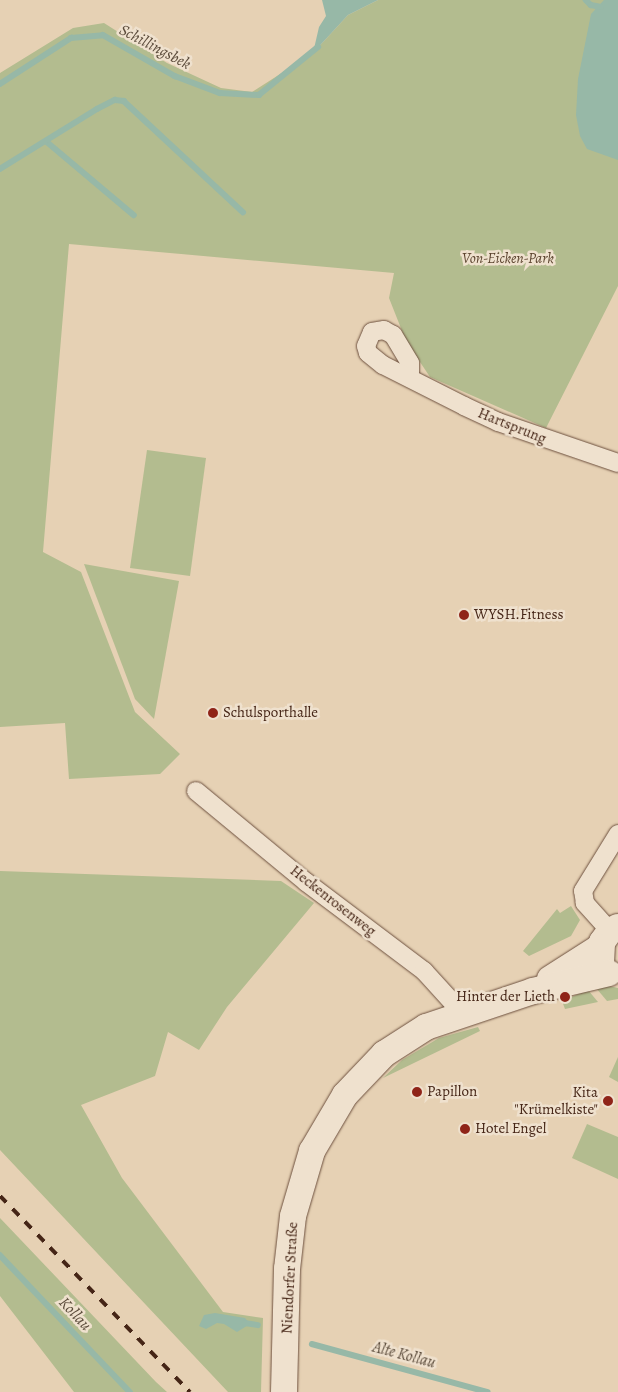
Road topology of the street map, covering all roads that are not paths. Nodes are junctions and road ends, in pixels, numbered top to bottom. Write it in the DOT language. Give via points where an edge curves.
graph roads {
  1 [pos="410,378"];
  2 [pos="618,463"];
  3 [pos="196,791"];
  4 [pos="618,834"];
  5 [pos="609,935"];
  6 [pos="613,976"];
  7 [pos="532,991"];
  8 [pos="464,1016"];
  9 [pos="284,1392"];
  1 -- 2 [label="street, Hartsprung" via="498,422"];
  3 -- 8 [label="street, Heckenrosenweg" via="306,882 424,971"];
  4 -- 5 [label="street" via="582,892 585,903"];
  5 -- 6 [label="main road, Niendorfer Straße" via="600,958"];
  5 -- 7 [label="main road, Niendorfer Straße"];
  6 -- 7 [label="main road, Niendorfer Straße"];
  7 -- 8 [label="main road, Niendorfer Straße"];
  8 -- 9 [label="main road, Niendorfer Straße" via="426,1027 384,1054 345,1095 317,1140 301,1182 290,1232"];
}
